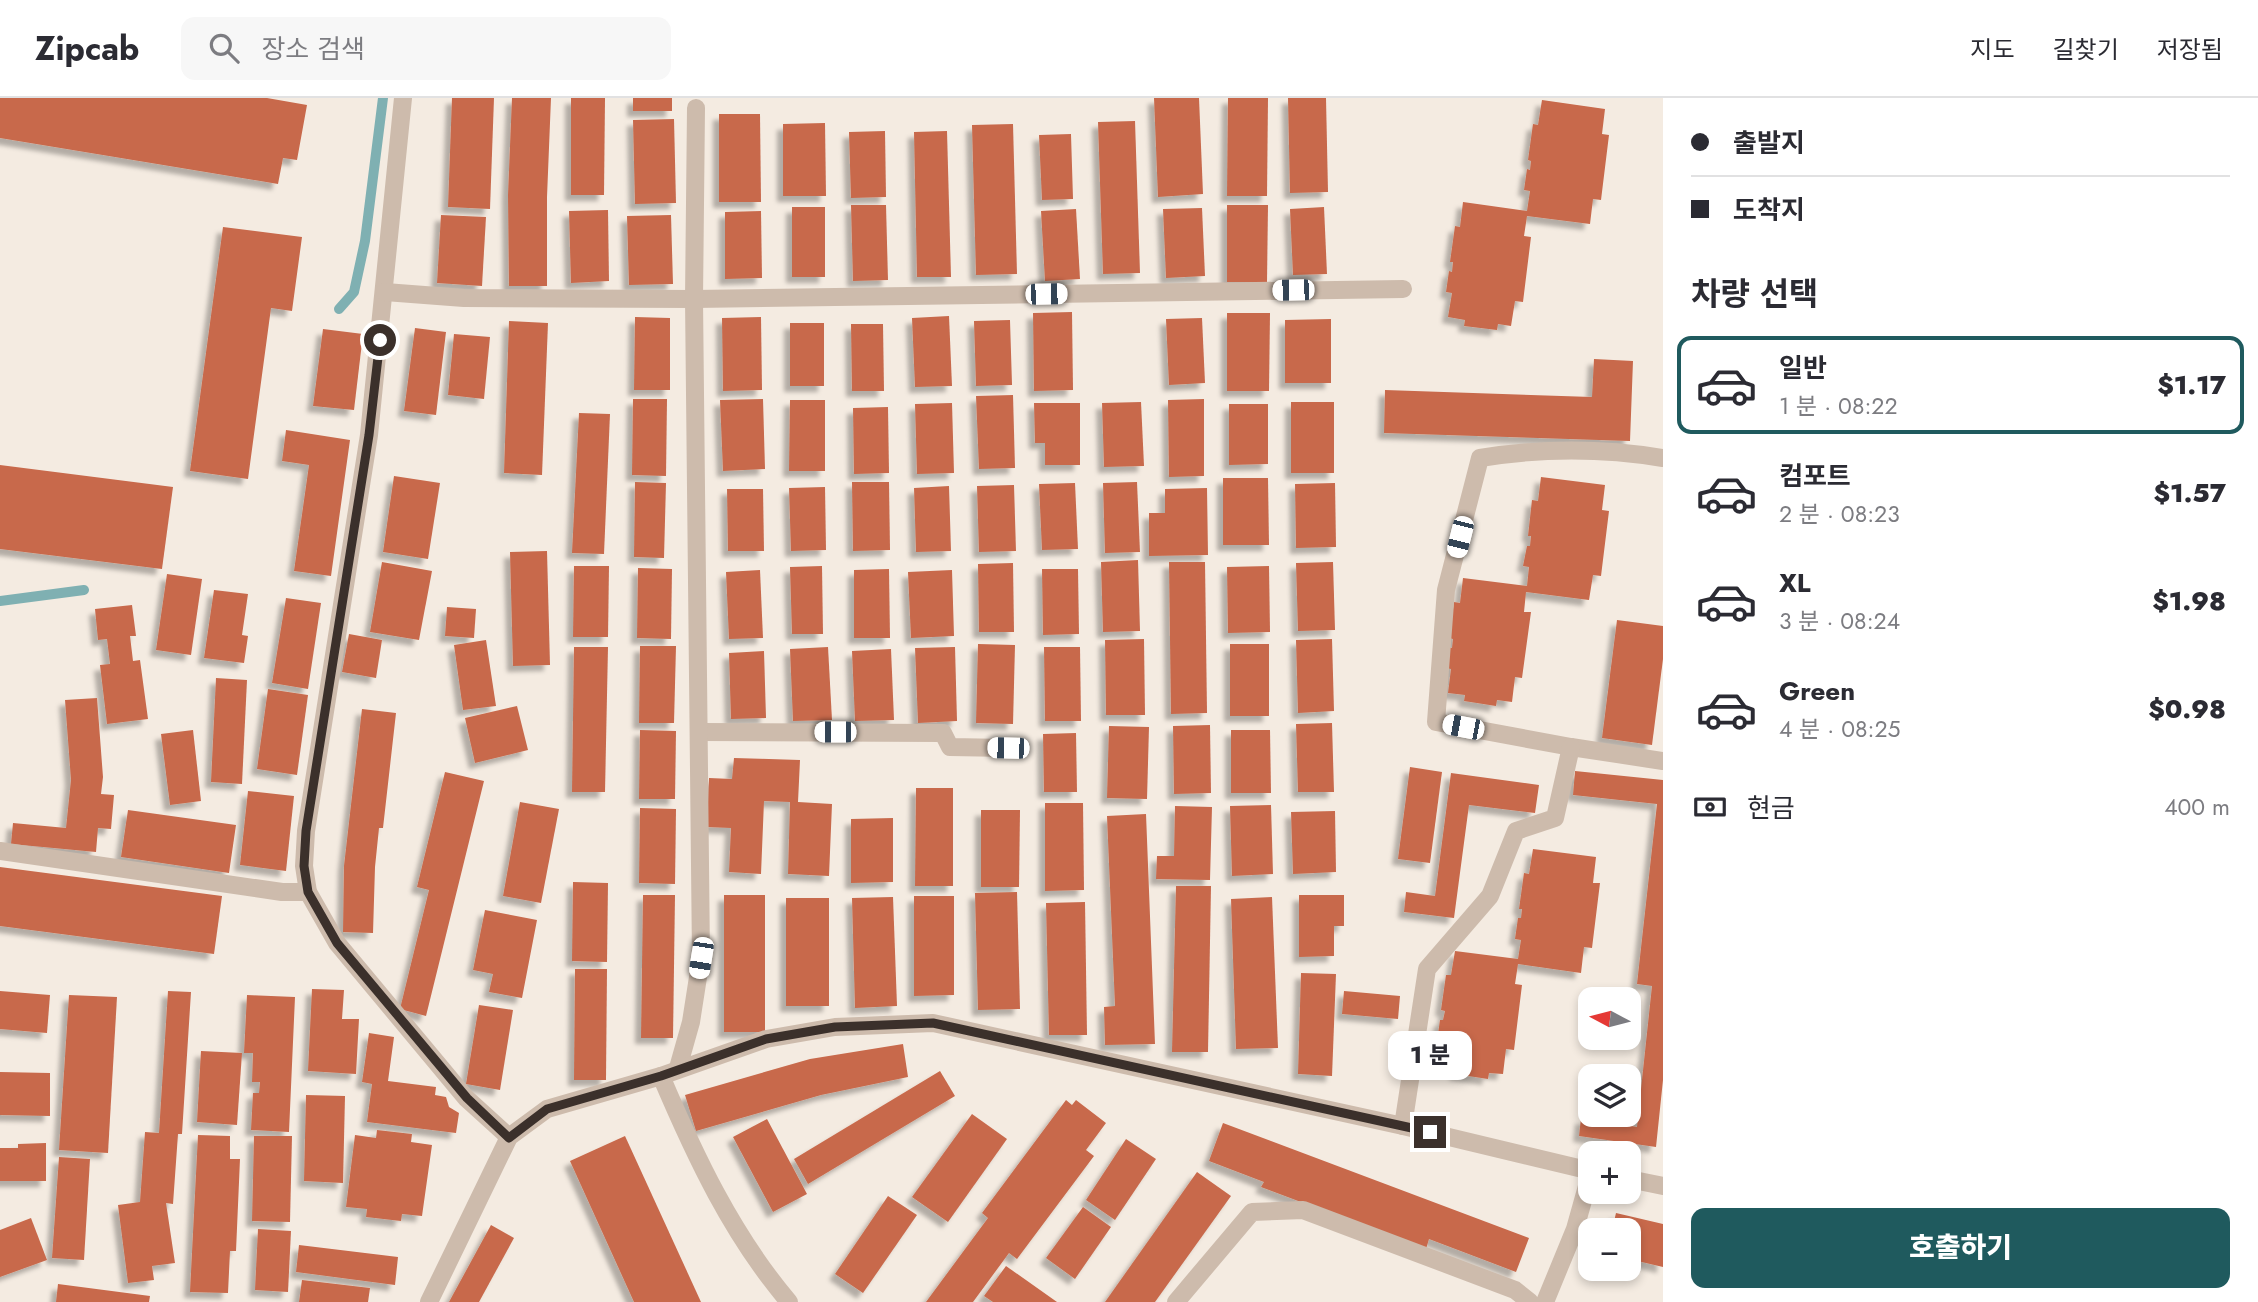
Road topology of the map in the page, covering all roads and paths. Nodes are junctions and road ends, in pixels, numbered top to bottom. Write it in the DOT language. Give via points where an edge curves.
graph roads {
  1 [pos="403,98"];
  2 [pos="696,108"];
  3 [pos="1403,289"];
  4 [pos="385,292"];
  5 [pos="694,299"];
  6 [pos="1663,458"];
  7 [pos="700,732"];
  8 [pos="1571,747"];
  9 [pos="1008,748"];
  10 [pos="1663,761"];
  11 [pos="0,851"];
  12 [pos="308,892"];
  13 [pos="678,1068"];
  14 [pos="661,1076"];
  15 [pos="1404,1126"];
  16 [pos="509,1138"];
  17 [pos="1578,1168"];
  18 [pos="1641,1181"];
  19 [pos="1663,1186"];
  20 [pos="1582,1204"];
  21 [pos="429,1302"];
  22 [pos="789,1302"];
  23 [pos="1175,1302"];
  24 [pos="1530,1302"];
  25 [pos="1545,1302"];
  1 -- 4 [label="street"];
  2 -- 5 [label="street"];
  3 -- 5 [label="street"];
  4 -- 5 [label="street" via="464,298"];
  4 -- 12 [label="street" via="369,435 306,831"];
  5 -- 7 [label="street"];
  6 -- 8 [label="street" via="1618,450 1522,451 1480,458 1446,590 1436,722"];
  7 -- 9 [label="street" via="943,733 950,747"];
  7 -- 13 [label="street" via="701,958"];
  8 -- 10 [label="street"];
  8 -- 15 [label="street" via="1555,818 1516,831 1490,896 1427,969"];
  11 -- 12 [label="street"];
  12 -- 16 [label="street" via="337,943 467,1098"];
  13 -- 14 [label="street"];
  13 -- 15 [label="street" via="766,1039 835,1027 933,1023"];
  14 -- 16 [label="street" via="547,1109"];
  14 -- 22 [label="street" via="728,1217"];
  15 -- 17 [label="street"];
  16 -- 21 [label="street"];
  18 -- 19 [label="street"];
  20 -- 25 [label="street"];
  23 -- 24 [label="street" via="1252,1212 1303,1210 1515,1290"];
}
